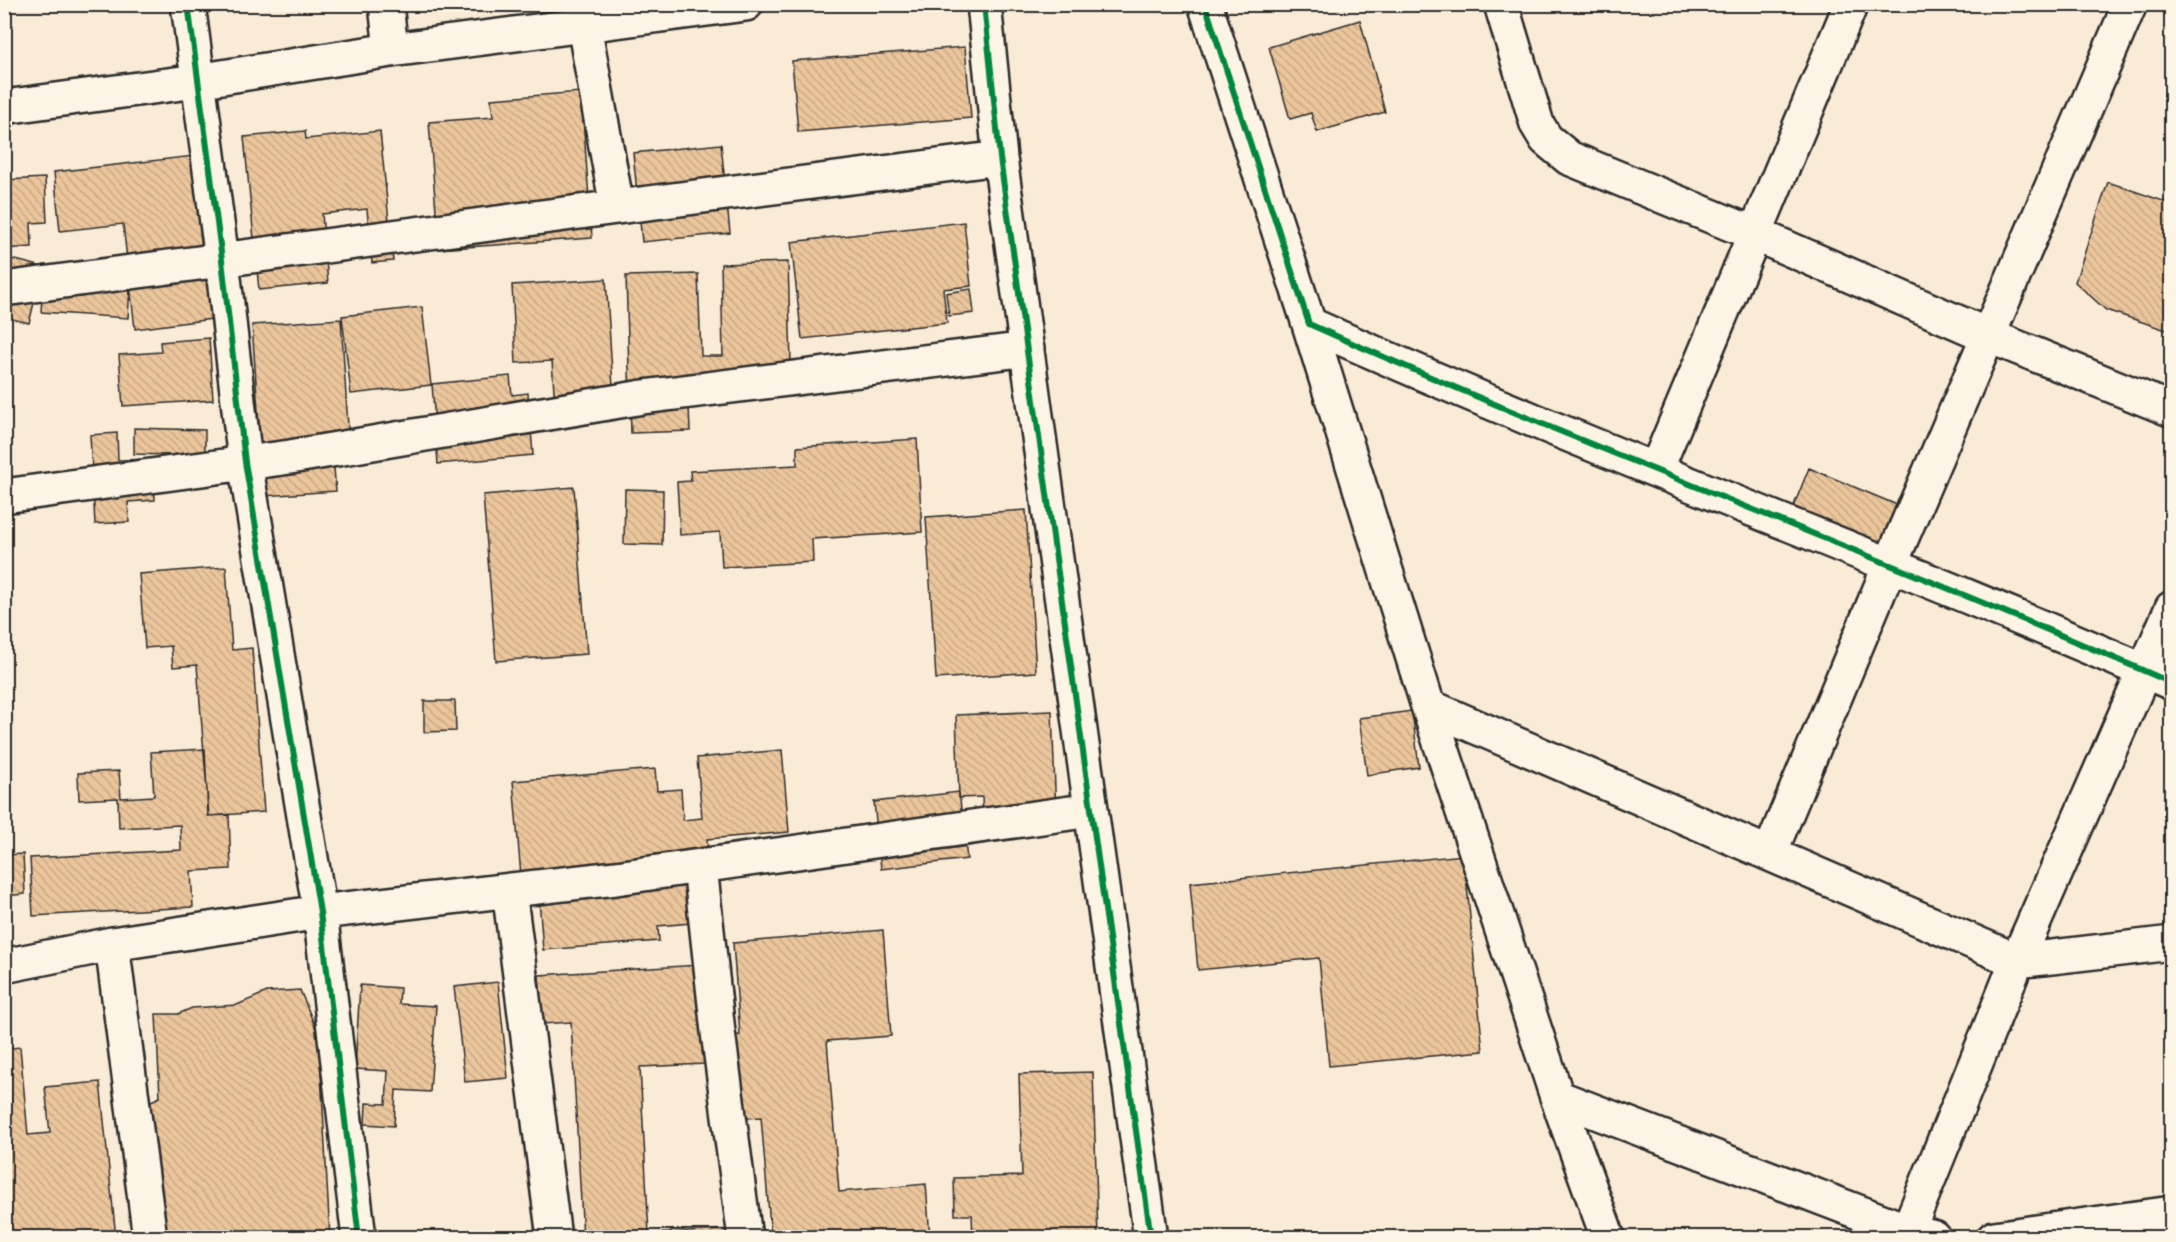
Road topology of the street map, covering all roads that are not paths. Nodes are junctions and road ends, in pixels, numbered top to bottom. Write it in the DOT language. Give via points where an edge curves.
graph roads {
  1 [pos="188,4"];
  2 [pos="386,4"];
  3 [pos="746,4"];
  4 [pos="984,4"];
  5 [pos="1206,4"];
  6 [pos="1501,4"];
  7 [pos="1851,4"];
  8 [pos="2130,4"];
  9 [pos="584,25"];
  10 [pos="392,50"];
  11 [pos="197,81"];
  12 [pos="4,107"];
  13 [pos="1000,158"];
  14 [pos="617,207"];
  15 [pos="1755,234"];
  16 [pos="222,260"];
  17 [pos="4,289"];
  18 [pos="1309,324"];
  19 [pos="1989,336"];
  20 [pos="1028,349"];
  21 [pos="2172,410"];
  22 [pos="245,462"];
  23 [pos="1656,470"];
  24 [pos="4,496"];
  25 [pos="1890,565"];
  26 [pos="2172,608"];
  27 [pos="2158,677"];
  28 [pos="1428,706"];
  29 [pos="1091,810"];
  30 [pos="1770,853"];
  31 [pos="700,866"];
  32 [pos="510,890"];
  33 [pos="320,912"];
  34 [pos="2172,943"];
  35 [pos="112,944"];
  36 [pos="2017,961"];
  37 [pos="4,966"];
  38 [pos="1557,1097"];
  39 [pos="2172,1213"];
  40 [pos="1916,1235"];
  41 [pos="150,1238"];
  42 [pos="359,1238"];
  43 [pos="554,1238"];
  44 [pos="745,1238"];
  45 [pos="1151,1238"];
  46 [pos="1608,1238"];
  47 [pos="1994,1238"];
  1 -- 11 [label="street"];
  2 -- 10 [label="street"];
  3 -- 9 [label="street"];
  4 -- 13 [label="street"];
  5 -- 18 [label="street"];
  6 -- 15 [label="street" via="1537,124 1556,149 1569,158"];
  7 -- 15 [label="street"];
  8 -- 19 [label="street"];
  9 -- 10 [label="street"];
  9 -- 14 [label="street"];
  10 -- 11 [label="street"];
  11 -- 12 [label="street"];
  11 -- 16 [label="street"];
  13 -- 14 [label="street"];
  13 -- 20 [label="street"];
  14 -- 16 [label="street"];
  15 -- 19 [label="street"];
  15 -- 23 [label="street"];
  16 -- 17 [label="street"];
  16 -- 22 [label="street"];
  18 -- 23 [label="street"];
  18 -- 28 [label="street"];
  19 -- 21 [label="street"];
  19 -- 25 [label="street"];
  20 -- 22 [label="street" via="643,397"];
  20 -- 29 [label="street"];
  22 -- 24 [label="street"];
  22 -- 33 [label="street"];
  23 -- 25 [label="street"];
  25 -- 27 [label="street"];
  25 -- 30 [label="street"];
  26 -- 27 [label="street"];
  27 -- 36 [label="street"];
  28 -- 30 [label="street"];
  28 -- 38 [label="street"];
  29 -- 31 [label="street"];
  29 -- 45 [label="street"];
  30 -- 36 [label="street"];
  31 -- 32 [label="street"];
  31 -- 44 [label="street"];
  32 -- 33 [label="street"];
  32 -- 43 [label="street"];
  33 -- 35 [label="street"];
  33 -- 42 [label="street"];
  34 -- 36 [label="street"];
  35 -- 37 [label="street"];
  35 -- 41 [label="street"];
  36 -- 40 [label="street"];
  38 -- 40 [label="street"];
  38 -- 46 [label="street"];
  39 -- 47 [label="street"];
}
